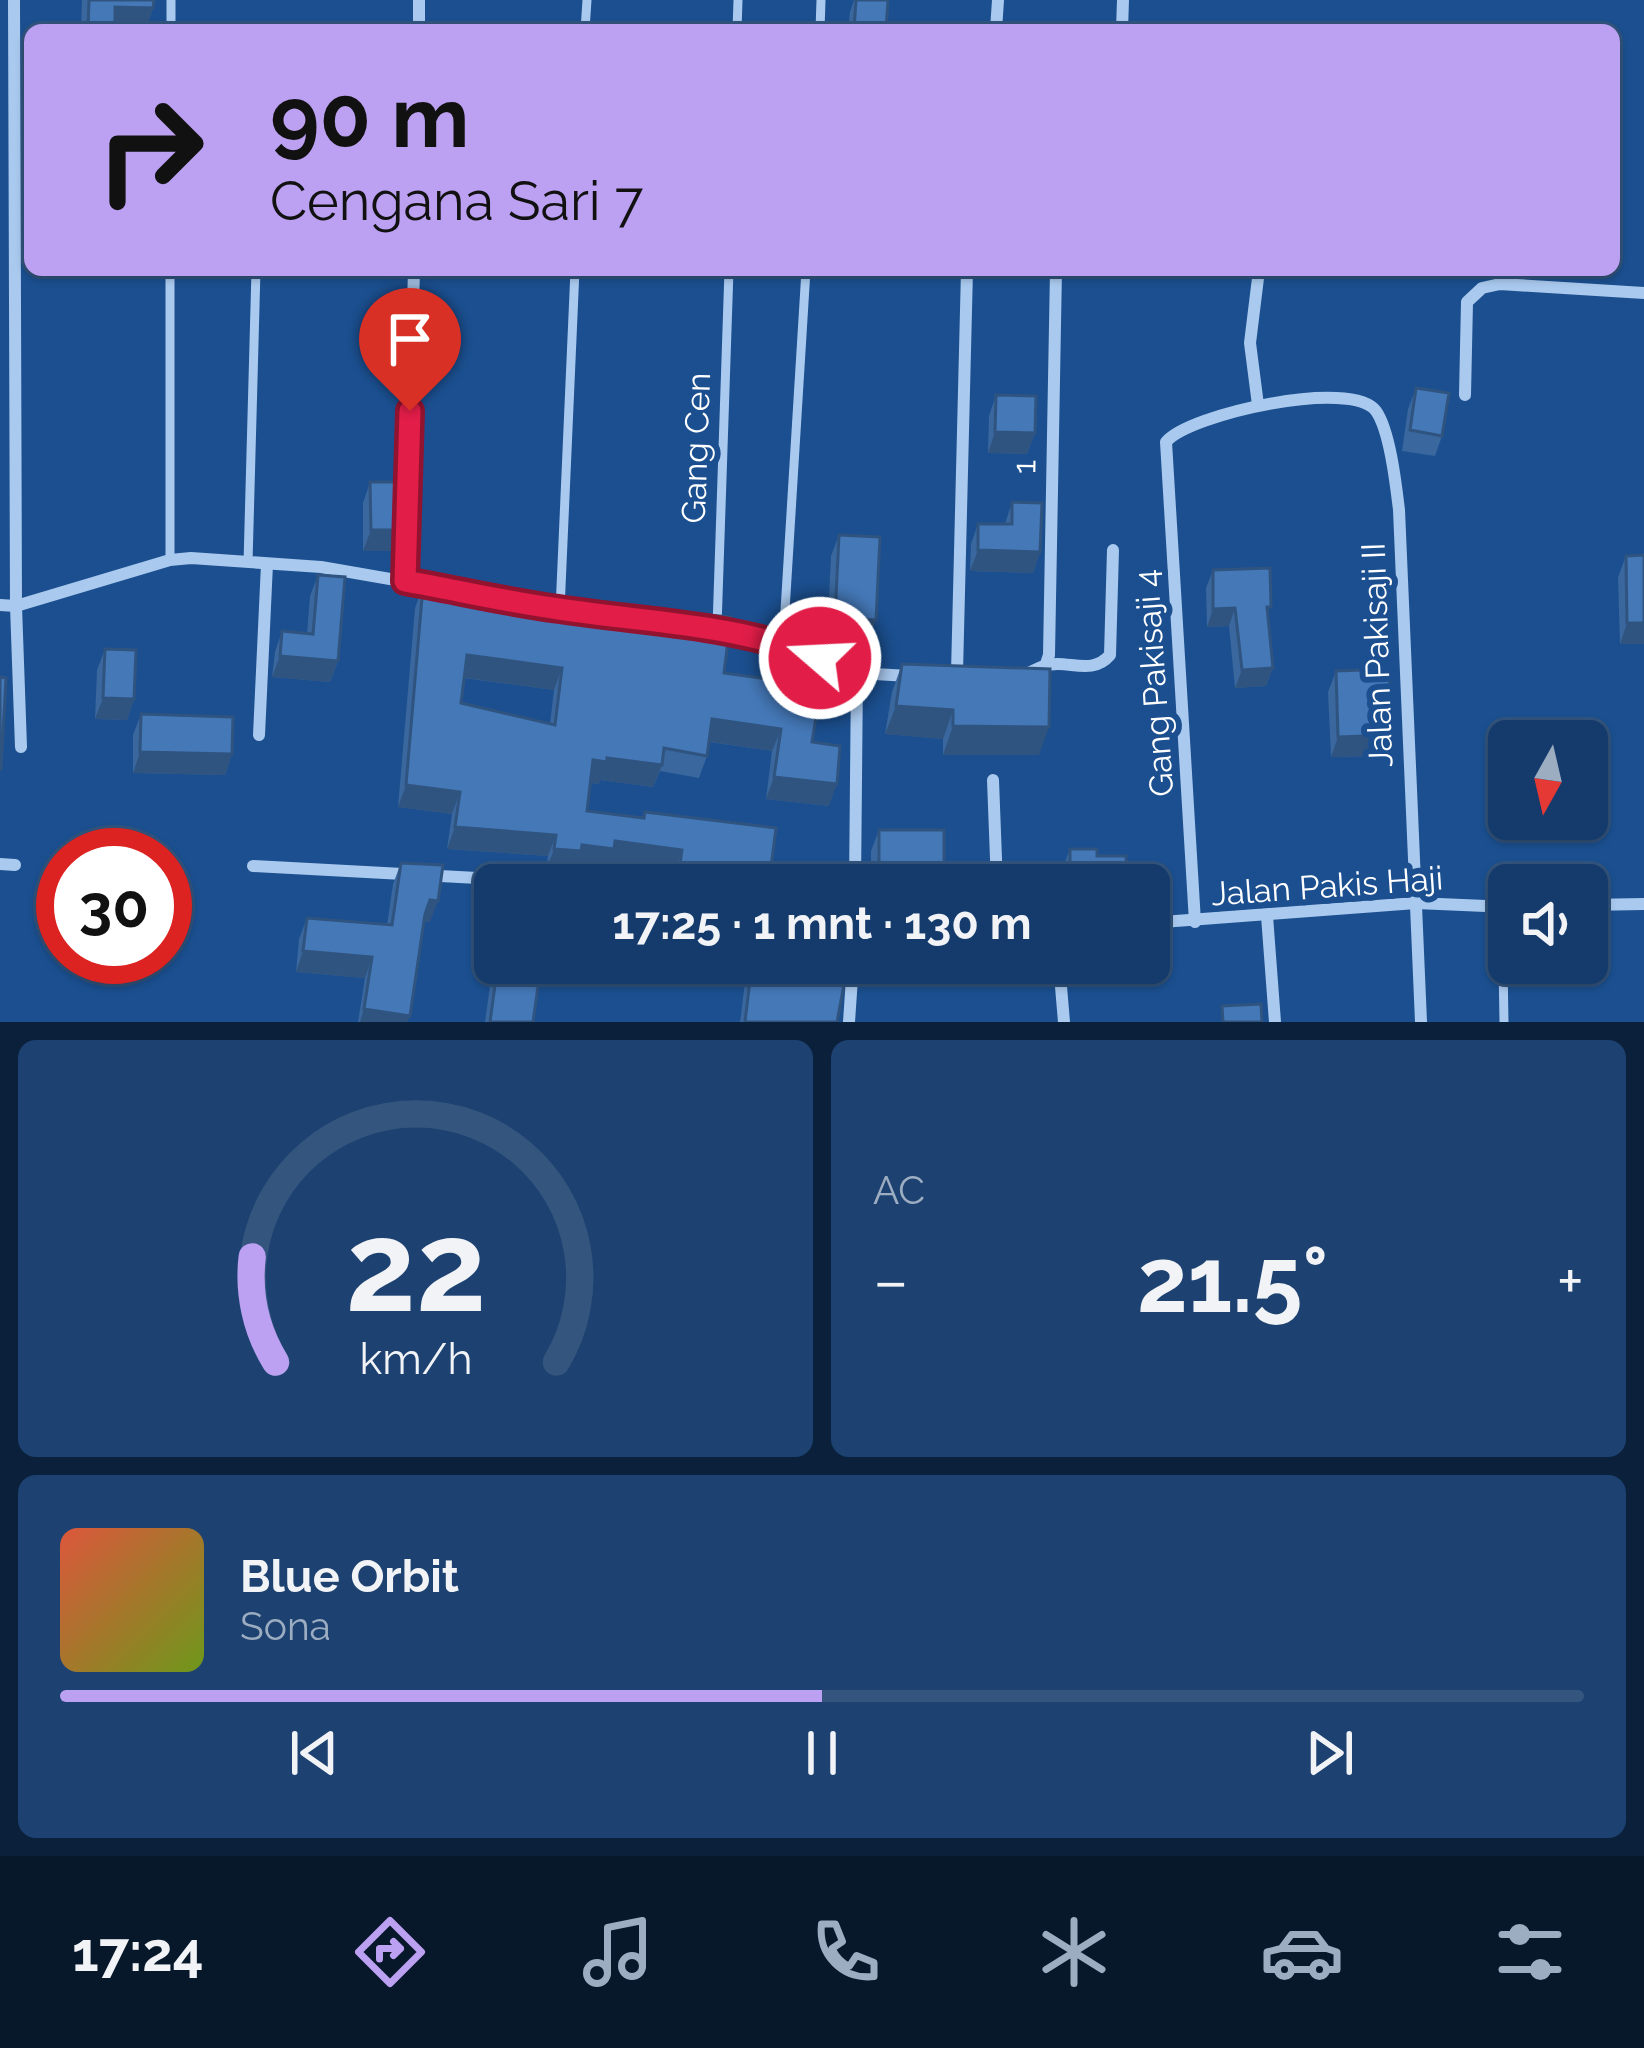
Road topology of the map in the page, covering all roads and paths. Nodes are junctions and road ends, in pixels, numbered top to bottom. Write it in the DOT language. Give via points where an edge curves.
graph roads {
  1 [pos="14,0"];
  2 [pos="170,276"];
  3 [pos="256,276"];
  4 [pos="414,276"];
  5 [pos="575,276"];
  6 [pos="729,276"];
  7 [pos="806,276"];
  8 [pos="967,276"];
  9 [pos="1056,276"];
  10 [pos="1258,276"];
  11 [pos="1644,293"];
  12 [pos="1465,395"];
  13 [pos="1258,405"];
  14 [pos="1113,550"];
  15 [pos="170,560"];
  16 [pos="248,563"];
  17 [pos="267,564"];
  18 [pos="405,581"];
  19 [pos="516,602"];
  20 [pos="0,605"];
  21 [pos="16,606"];
  22 [pos="538,606"];
  23 [pos="560,610"];
  24 [pos="579,611"];
  25 [pos="697,625"];
  26 [pos="717,627"];
  27 [pos="783,643"];
  28 [pos="1046,664"];
  29 [pos="857,673"];
  30 [pos="957,673"];
  31 [pos="978,674"];
  32 [pos="1000,674"];
  33 [pos="935,675"];
  34 [pos="915,676"];
  35 [pos="259,735"];
  36 [pos="21,747"];
  37 [pos="993,780"];
  38 [pos="0,864"];
  39 [pos="855,864"];
  40 [pos="997,864"];
  41 [pos="15,865"];
  42 [pos="253,866"];
  43 [pos="474,878"];
  44 [pos="1416,903"];
  45 [pos="1644,904"];
  46 [pos="1608,905"];
  47 [pos="1488,906"];
  48 [pos="1268,916"];
  49 [pos="1195,922"];
  50 [pos="1170,923"];
  51 [pos="852,984"];
  52 [pos="1061,984"];
  53 [pos="1505,984"];
  54 [pos="849,1022"];
  55 [pos="1064,1022"];
  56 [pos="1275,1022"];
  57 [pos="1421,1022"];
  58 [pos="1504,1022"];
  1 -- 21 [label="street"];
  2 -- 15 [label="lane"];
  3 -- 16 [label="lane"];
  4 -- 18 [label="street"];
  5 -- 23 [label="lane"];
  6 -- 26 [label="lane, Gang Cen"];
  7 -- 27 [label="lane"];
  8 -- 30 [label="street"];
  9 -- 28 [label="street, 1"];
  10 -- 13 [label="street" via="1250,344"];
  11 -- 12 [label="street" via="1482,288 1467,302"];
  13 -- 44 [label="street, Jalan Pakisaji II" via="1341,397 1374,408 1399,510"];
  13 -- 49 [label="street, Gang Pakisaji 4" via="1166,442"];
  14 -- 28 [label="street" via="1110,655 1078,668"];
  15 -- 16 [label="street"];
  15 -- 21 [label="street"];
  16 -- 17 [label="street"];
  17 -- 18 [label="street"];
  17 -- 35 [label="street"];
  18 -- 19 [label="street"];
  20 -- 21 [label="street"];
  21 -- 36 [label="street"];
  22 -- 23 [label="street"];
  23 -- 24 [label="street"];
  25 -- 26 [label="street"];
  26 -- 27 [label="street"];
  27 -- 29 [label="street"];
  28 -- 32 [label="street"];
  29 -- 34 [label="street"];
  29 -- 39 [label="street"];
  30 -- 31 [label="street"];
  30 -- 33 [label="street"];
  37 -- 40 [label="street"];
  38 -- 41 [label="street"];
  42 -- 43 [label="street"];
  44 -- 47 [label="street, Jalan Pakis Haji"];
  44 -- 48 [label="street, Jalan Pakis Haji"];
  44 -- 57 [label="street, Jalan Pakisaji II"];
  45 -- 46 [label="street"];
  48 -- 49 [label="street, Jalan Pakis Haji"];
  48 -- 56 [label="street"];
  49 -- 50 [label="street, Jalan Pakis Haji"];
  51 -- 54 [label="street"];
  52 -- 55 [label="street"];
  53 -- 58 [label="lane"];
}
